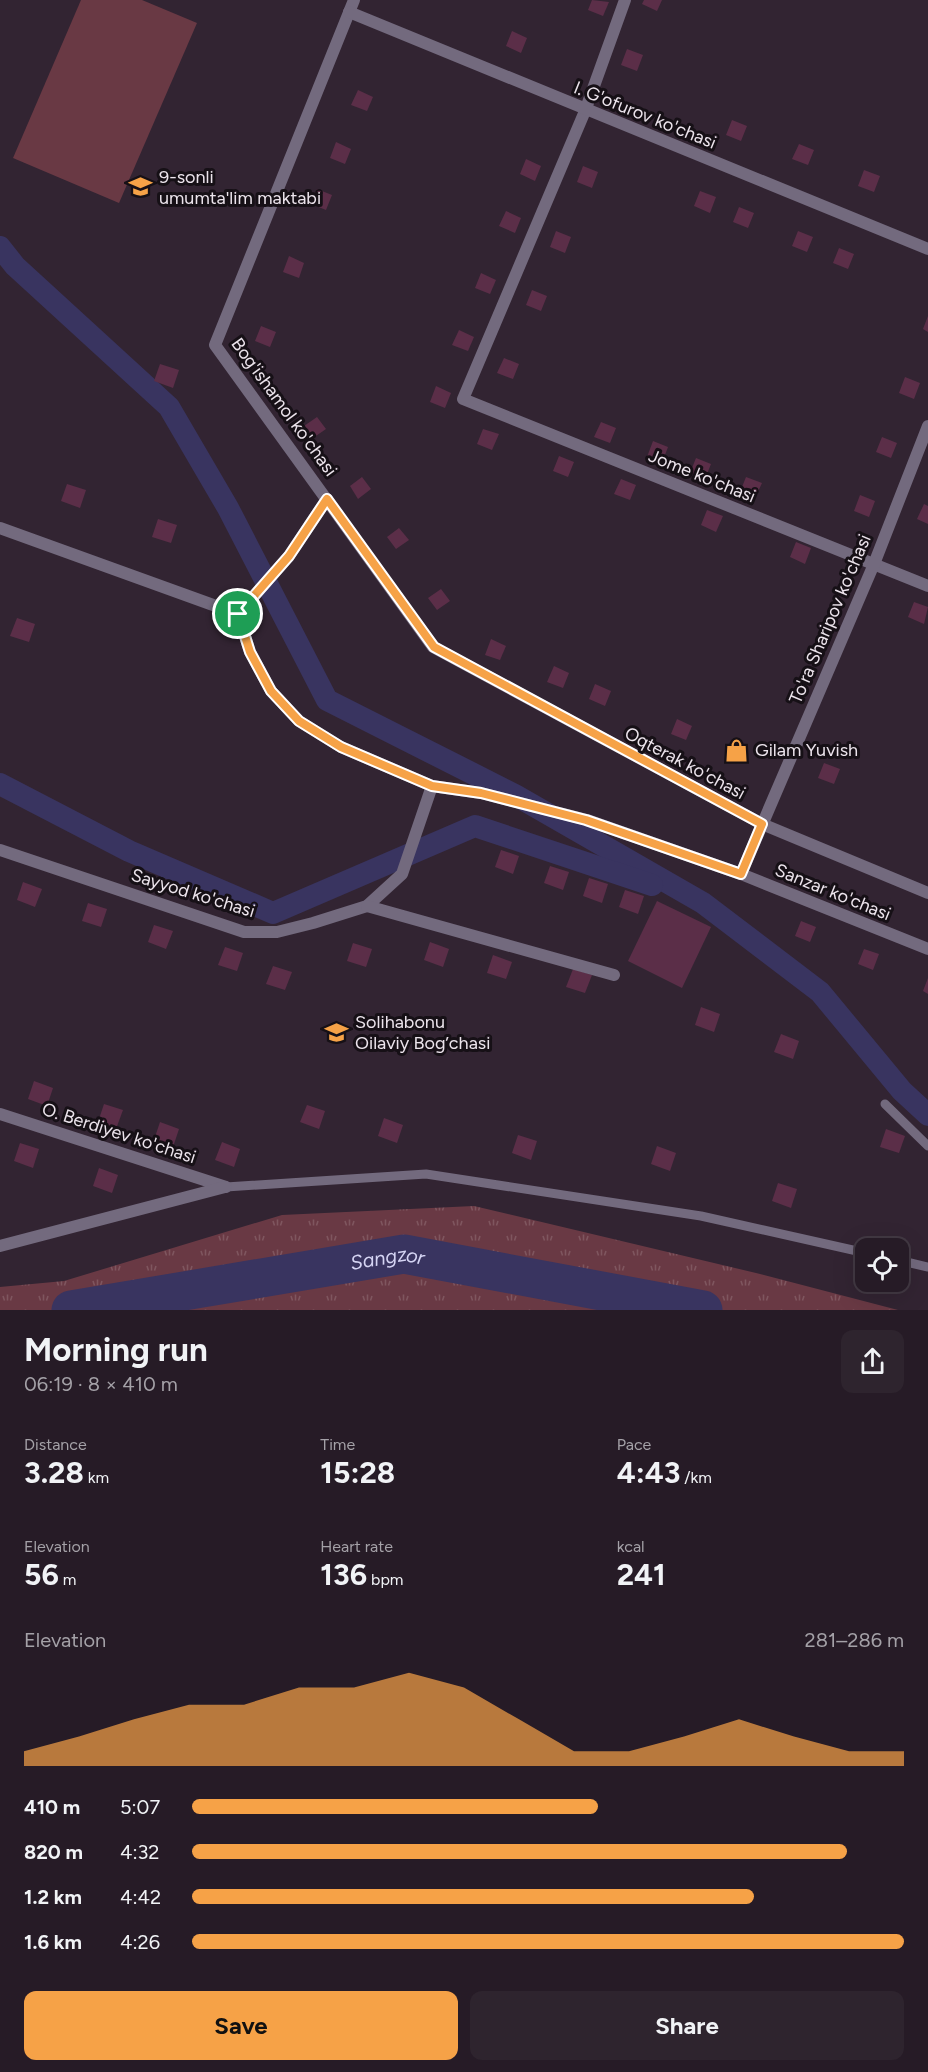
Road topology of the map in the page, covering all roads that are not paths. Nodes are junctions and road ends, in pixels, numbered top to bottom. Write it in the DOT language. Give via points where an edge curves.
graph roads {
  1 [pos="626,0"];
  2 [pos="352,6"];
  3 [pos="585,111"];
  4 [pos="928,249"];
  5 [pos="928,426"];
  6 [pos="327,499"];
  7 [pos="0,528"];
  8 [pos="874,564"];
  9 [pos="928,586"];
  10 [pos="238,614"];
  11 [pos="434,647"];
  12 [pos="432,786"];
  13 [pos="762,824"];
  14 [pos="0,850"];
  15 [pos="741,874"];
  16 [pos="928,893"];
  17 [pos="367,906"];
  18 [pos="928,949"];
  19 [pos="614,975"];
  20 [pos="885,1104"];
  21 [pos="0,1114"];
  22 [pos="928,1146"];
  23 [pos="226,1187"];
  24 [pos="0,1246"];
  25 [pos="855,1251"];
  26 [pos="909,1263"];
  27 [pos="928,1267"];
  1 -- 3 [label="street"];
  2 -- 3 [label="street, I. G'ofurov ko'chasi"];
  2 -- 6 [label="street, Bog'ishamol ko'chasi" via="215,345"];
  3 -- 4 [label="street, I. G'ofurov ko'chasi"];
  3 -- 8 [label="street, Jome ko'chasi" via="463,399"];
  5 -- 8 [label="street, To'ra Sharipov ko'chasi"];
  6 -- 10 [label="street" via="289,556"];
  6 -- 11 [label="street, Bog'ishamol ko'chasi"];
  7 -- 10 [label="street"];
  8 -- 9 [label="street, Jome ko'chasi"];
  8 -- 13 [label="street, To'ra Sharipov ko'chasi"];
  10 -- 12 [label="street, Sanzar ko'chasi" via="250,652 271,691 299,721 341,747"];
  11 -- 13 [label="street, Oqterak ko'chasi"];
  12 -- 15 [label="street, Sanzar ko'chasi" via="481,793 586,820"];
  12 -- 17 [label="street, Sayyod ko'chasi" via="402,874"];
  13 -- 15 [label="street"];
  13 -- 16 [label="street, Oqterak ko'chasi"];
  14 -- 17 [label="street, Sayyod ko'chasi" via="244,932 276,932"];
  15 -- 18 [label="street, Sanzar ko'chasi"];
  17 -- 19 [label="street"];
  20 -- 22 [label="lane"];
  21 -- 23 [label="street, O. Berdiyev ko'chasi"];
  23 -- 24 [label="street"];
  23 -- 25 [label="lane" via="426,1174 701,1216"];
  26 -- 27 [label="lane"];
}
